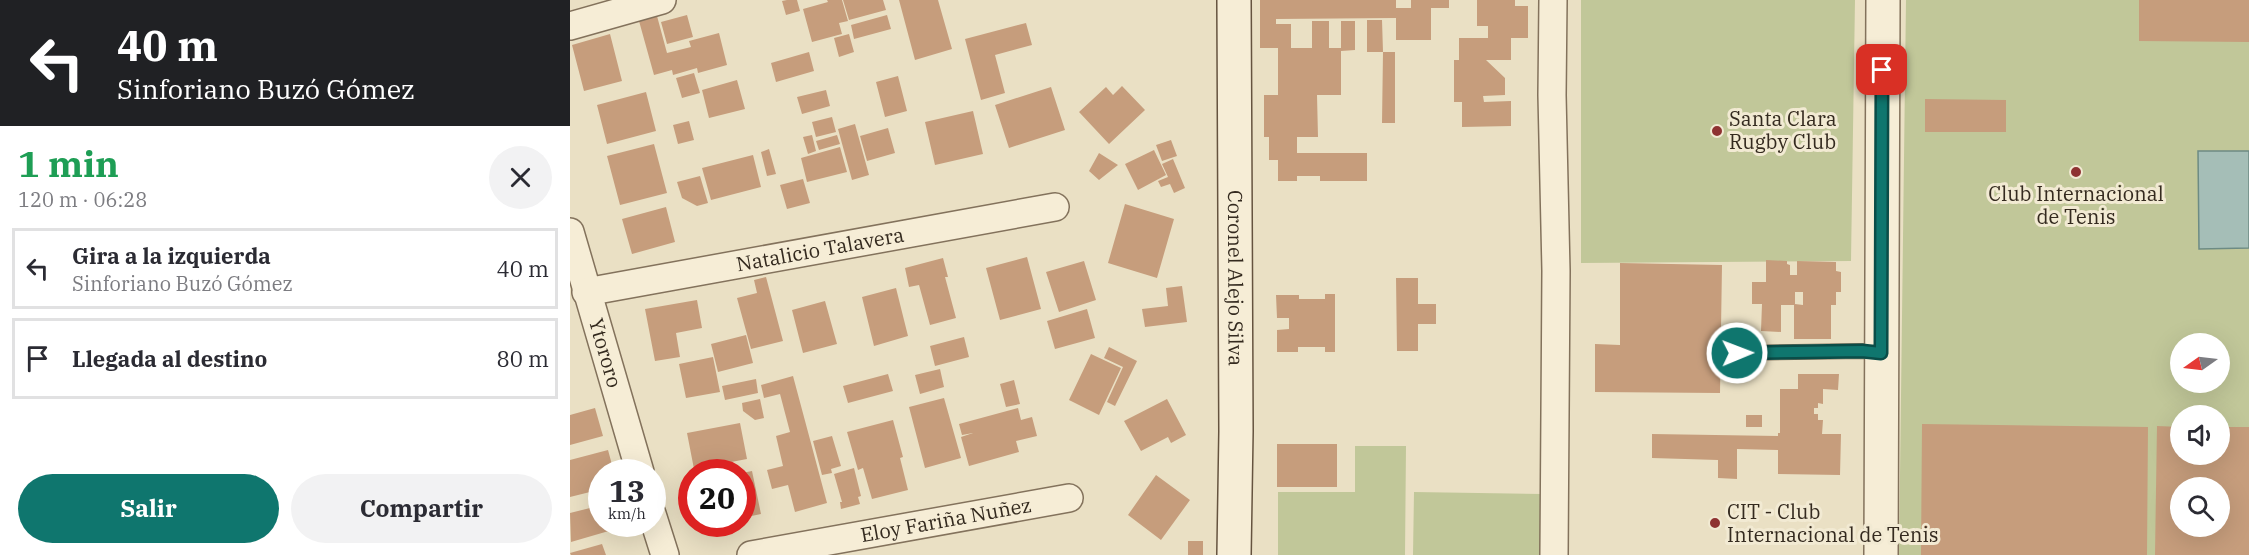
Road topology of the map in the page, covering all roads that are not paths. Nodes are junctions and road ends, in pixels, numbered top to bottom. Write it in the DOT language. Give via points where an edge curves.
graph roads {
  1 [pos="662,0"];
  2 [pos="1234,0"];
  3 [pos="1553,0"];
  4 [pos="1883,0"];
  5 [pos="570,26"];
  6 [pos="1055,207"];
  7 [pos="570,232"];
  8 [pos="586,292"];
  9 [pos="1737,353"];
  10 [pos="1881,353"];
  11 [pos="636,459"];
  12 [pos="1069,498"];
  13 [pos="659,537"];
  14 [pos="665,555"];
  15 [pos="751,555"];
  16 [pos="1234,555"];
  17 [pos="1554,555"];
  18 [pos="1881,555"];
  1 -- 5 [label="street"];
  2 -- 16 [label="street, Coronel Alejo Silva"];
  3 -- 17 [label="street"];
  4 -- 10 [label="street"];
  6 -- 8 [label="street, Natalicio Talavera"];
  7 -- 8 [label="street, Ytororo"];
  8 -- 11 [label="street, Ytororo"];
  9 -- 10 [label="lane"];
  10 -- 18 [label="street"];
  12 -- 15 [label="street, Eloy Fariña Nuñez"];
  13 -- 14 [label="street"];
}
